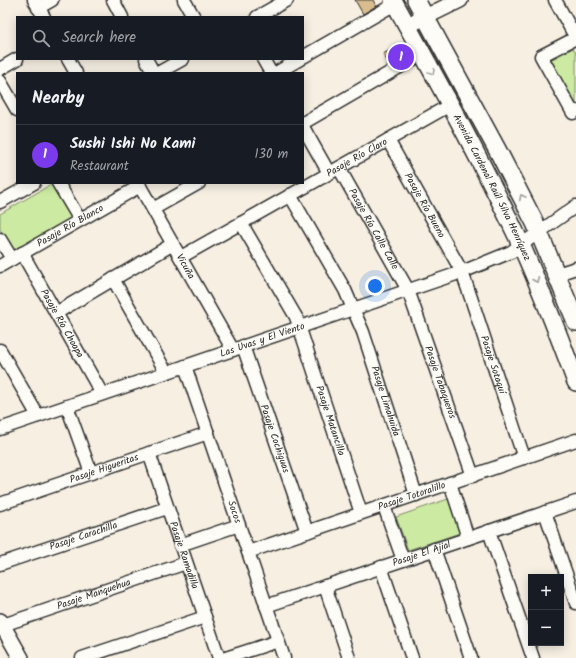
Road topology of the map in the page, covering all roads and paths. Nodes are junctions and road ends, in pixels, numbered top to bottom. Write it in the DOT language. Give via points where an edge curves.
graph roads {
  1 [pos="52,0"];
  2 [pos="113,0"];
  3 [pos="184,0"];
  4 [pos="287,0"];
  5 [pos="416,0"];
  6 [pos="460,0"];
  7 [pos="555,0"];
  8 [pos="394,2"];
  9 [pos="39,8"];
  10 [pos="121,16"];
  11 [pos="193,16"];
  12 [pos="259,16"];
  13 [pos="425,16"];
  14 [pos="407,26"];
  15 [pos="576,38"];
  16 [pos="422,54"];
  17 [pos="304,56"];
  18 [pos="16,60"];
  19 [pos="69,60"];
  20 [pos="147,60"];
  21 [pos="180,60"];
  22 [pos="264,60"];
  23 [pos="298,60"];
  24 [pos="0,69"];
  25 [pos="75,72"];
  26 [pos="153,72"];
  27 [pos="160,72"];
  28 [pos="270,72"];
  29 [pos="278,72"];
  30 [pos="0,81"];
  31 [pos="450,105"];
  32 [pos="16,108"];
  33 [pos="576,111"];
  34 [pos="304,122"];
  35 [pos="304,128"];
  36 [pos="388,140"];
  37 [pos="334,170"];
  38 [pos="32,184"];
  39 [pos="59,184"];
  40 [pos="139,184"];
  41 [pos="197,184"];
  42 [pos="290,195"];
  43 [pos="0,202"];
  44 [pos="576,206"];
  45 [pos="153,209"];
  46 [pos="80,220"];
  47 [pos="241,223"];
  48 [pos="539,232"];
  49 [pos="0,239"];
  50 [pos="173,244"];
  51 [pos="521,244"];
  52 [pos="17,256"];
  53 [pos="181,257"];
  54 [pos="0,266"];
  55 [pos="576,268"];
  56 [pos="462,272"];
  57 [pos="557,274"];
  58 [pos="113,279"];
  59 [pos="408,290"];
  60 [pos="354,308"];
  61 [pos="56,312"];
  62 [pos="576,322"];
  63 [pos="299,327"];
  64 [pos="238,348"];
  65 [pos="0,350"];
  66 [pos="185,366"];
  67 [pos="166,372"];
  68 [pos="576,382"];
  69 [pos="102,394"];
  70 [pos="67,406"];
  71 [pos="38,416"];
  72 [pos="0,429"];
  73 [pos="208,434"];
  74 [pos="576,440"];
  75 [pos="149,453"];
  76 [pos="524,458"];
  77 [pos="91,473"];
  78 [pos="473,476"];
  79 [pos="450,483"];
  80 [pos="416,495"];
  81 [pos="576,502"];
  82 [pos="0,504"];
  83 [pos="384,506"];
  84 [pos="167,508"];
  85 [pos="545,512"];
  86 [pos="361,513"];
  87 [pos="239,525"];
  88 [pos="489,531"];
  89 [pos="307,532"];
  90 [pos="468,538"];
  91 [pos="180,545"];
  92 [pos="434,549"];
  93 [pos="248,552"];
  94 [pos="403,560"];
  95 [pos="186,563"];
  96 [pos="0,564"];
  97 [pos="381,567"];
  98 [pos="324,586"];
  99 [pos="576,603"];
  100 [pos="266,606"];
  101 [pos="205,617"];
  102 [pos="1,624"];
  103 [pos="278,641"];
  104 [pos="21,658"];
  105 [pos="82,658"];
  106 [pos="218,658"];
  107 [pos="226,658"];
  108 [pos="284,658"];
  109 [pos="349,658"];
  110 [pos="412,658"];
  111 [pos="471,658"];
  112 [pos="533,658"];
  1 -- 9 [label="street"];
  2 -- 10 [label="street"];
  3 -- 11 [label="street"];
  4 -- 12 [label="street"];
  5 -- 13 [label="main road, Avenida Cardenal Raúl Silva Henríquez"];
  6 -- 13 [label="street"];
  7 -- 15 [label="street"];
  8 -- 14 [label="main road, Avenida Cardenal Raúl Silva Henríquez"];
  8 -- 17 [label="street"];
  13 -- 14 [label="street"];
  48 -- 13 [label="main road, Avenida Cardenal Raúl Silva Henríquez, one-way" via="496,146"];
  14 -- 16 [label="main road, Avenida Cardenal Raúl Silva Henríquez"];
  15 -- 33 [label="street" via="541,56 573,113"];
  16 -- 31 [label="main road, Avenida Cardenal Raúl Silva Henríquez, one-way"];
  16 -- 34 [label="street"];
  18 -- 24 [label="street"];
  19 -- 25 [label="street"];
  20 -- 26 [label="street"];
  21 -- 27 [label="street"];
  22 -- 28 [label="street"];
  23 -- 29 [label="street"];
  30 -- 32 [label="street"];
  31 -- 36 [label="street, Pasaje Río Claro"];
  31 -- 51 [label="main road, Avenida Cardenal Raúl Silva Henríquez"];
  35 -- 37 [label="street, Pasaje Río Calle Calle"];
  36 -- 37 [label="street, Pasaje Río Claro"];
  36 -- 56 [label="street, Pasaje Río Bueno"];
  37 -- 42 [label="street, Pasaje Río Claro"];
  37 -- 59 [label="street, Pasaje Río Calle Calle"];
  38 -- 43 [label="street"];
  39 -- 46 [label="street"];
  40 -- 45 [label="street, Vicuña"];
  40 -- 46 [label="street, Pasaje Río Blanco"];
  41 -- 45 [label="street"];
  42 -- 47 [label="street, Pasaje Río Claro"];
  42 -- 60 [label="street, Pasaje Limahuida"];
  44 -- 48 [label="street, Las Uvas y El Viento"];
  45 -- 50 [label="street, Vicuña"];
  46 -- 52 [label="street, Pasaje Río Blanco"];
  47 -- 53 [label="street, Pasaje Río Claro"];
  47 -- 63 [label="street, Pasaje Matancilla" via="291,308"];
  48 -- 51 [label="street, Las Uvas y El Viento"];
  48 -- 57 [label="main road, Avenida Cardenal Raúl Silva Henríquez"];
  49 -- 52 [label="street, Pasaje Río Choapa"];
  50 -- 53 [label="street, Vicuña"];
  50 -- 58 [label="street"];
  51 -- 56 [label="street, Las Uvas y El Viento" via="511,252"];
  51 -- 68 [label="main road, Avenida Cardenal Raúl Silva Henríquez, one-way"];
  52 -- 54 [label="street, Pasaje Río Blanco"];
  52 -- 61 [label="street, Pasaje Río Choapa"];
  53 -- 64 [label="street, Vicuña"];
  55 -- 57 [label="street"];
  56 -- 59 [label="street, Las Uvas y El Viento"];
  56 -- 76 [label="street, Pasaje Sotaquí"];
  57 -- 62 [label="main road, Avenida Cardenal Raúl Silva Henríquez"];
  58 -- 61 [label="street"];
  58 -- 67 [label="street"];
  59 -- 60 [label="street, Las Uvas y El Viento"];
  59 -- 78 [label="street, Pasaje Tabaqueros"];
  60 -- 63 [label="street, Las Uvas y El Viento"];
  60 -- 80 [label="street, Pasaje Limahuida"];
  61 -- 69 [label="street, Pasaje Río Choapa"];
  63 -- 64 [label="street, Las Uvas y El Viento"];
  63 -- 86 [label="street, Pasaje Matancilla"];
  64 -- 66 [label="street, Las Uvas y El Viento"];
  64 -- 89 [label="street, Pasaje Cochiguas"];
  65 -- 71 [label="street"];
  66 -- 67 [label="street, Las Uvas y El Viento"];
  66 -- 73 [label="street, Socos"];
  67 -- 69 [label="street, Las Uvas y El Viento"];
  69 -- 70 [label="street, Las Uvas y El Viento"];
  70 -- 71 [label="street, Las Uvas y El Viento"];
  70 -- 77 [label="street"];
  71 -- 72 [label="street, Las Uvas y El Viento"];
  73 -- 75 [label="street, Pasaje Higueritas"];
  73 -- 87 [label="street, Socos"];
  74 -- 76 [label="street, Pasaje Totoralillo"];
  75 -- 77 [label="street, Pasaje Higueritas"];
  75 -- 84 [label="street, Pasaje Ramadilla"];
  76 -- 78 [label="street, Pasaje Totoralillo"];
  77 -- 82 [label="street, Pasaje Higueritas"];
  78 -- 79 [label="street, Pasaje Totoralillo"];
  79 -- 80 [label="street, Pasaje Totoralillo"];
  79 -- 90 [label="street"];
  80 -- 83 [label="street, Pasaje Totoralillo"];
  81 -- 85 [label="street, Pasaje El Ajial"];
  83 -- 86 [label="street, Pasaje Totoralillo"];
  83 -- 94 [label="street"];
  84 -- 91 [label="street, Pasaje Ramadilla"];
  84 -- 96 [label="street, Pasaje Carachilla"];
  85 -- 88 [label="street, Pasaje El Ajial"];
  85 -- 99 [label="street"];
  86 -- 89 [label="street, Pasaje Totoralillo"];
  87 -- 91 [label="street"];
  87 -- 93 [label="street, Socos"];
  88 -- 90 [label="street, Pasaje El Ajial"];
  88 -- 112 [label="street"];
  89 -- 93 [label="street, Pasaje Totoralillo"];
  90 -- 92 [label="street, Pasaje El Ajial"];
  91 -- 95 [label="street, Pasaje Ramadilla"];
  92 -- 94 [label="street, Pasaje El Ajial"];
  92 -- 111 [label="street"];
  93 -- 100 [label="street, Socos"];
  94 -- 97 [label="street, Pasaje El Ajial"];
  95 -- 101 [label="street, Pasaje Ramadilla"];
  95 -- 102 [label="street, Pasaje Manquehua"];
  97 -- 98 [label="street, Pasaje El Ajial"];
  97 -- 110 [label="street"];
  98 -- 100 [label="street, Pasaje El Ajial"];
  98 -- 109 [label="street"];
  100 -- 103 [label="street, Socos"];
  101 -- 105 [label="street"];
  101 -- 106 [label="street, Pasaje Ramadilla"];
  102 -- 104 [label="street"];
  103 -- 107 [label="street"];
  103 -- 108 [label="street, Socos"];
}
